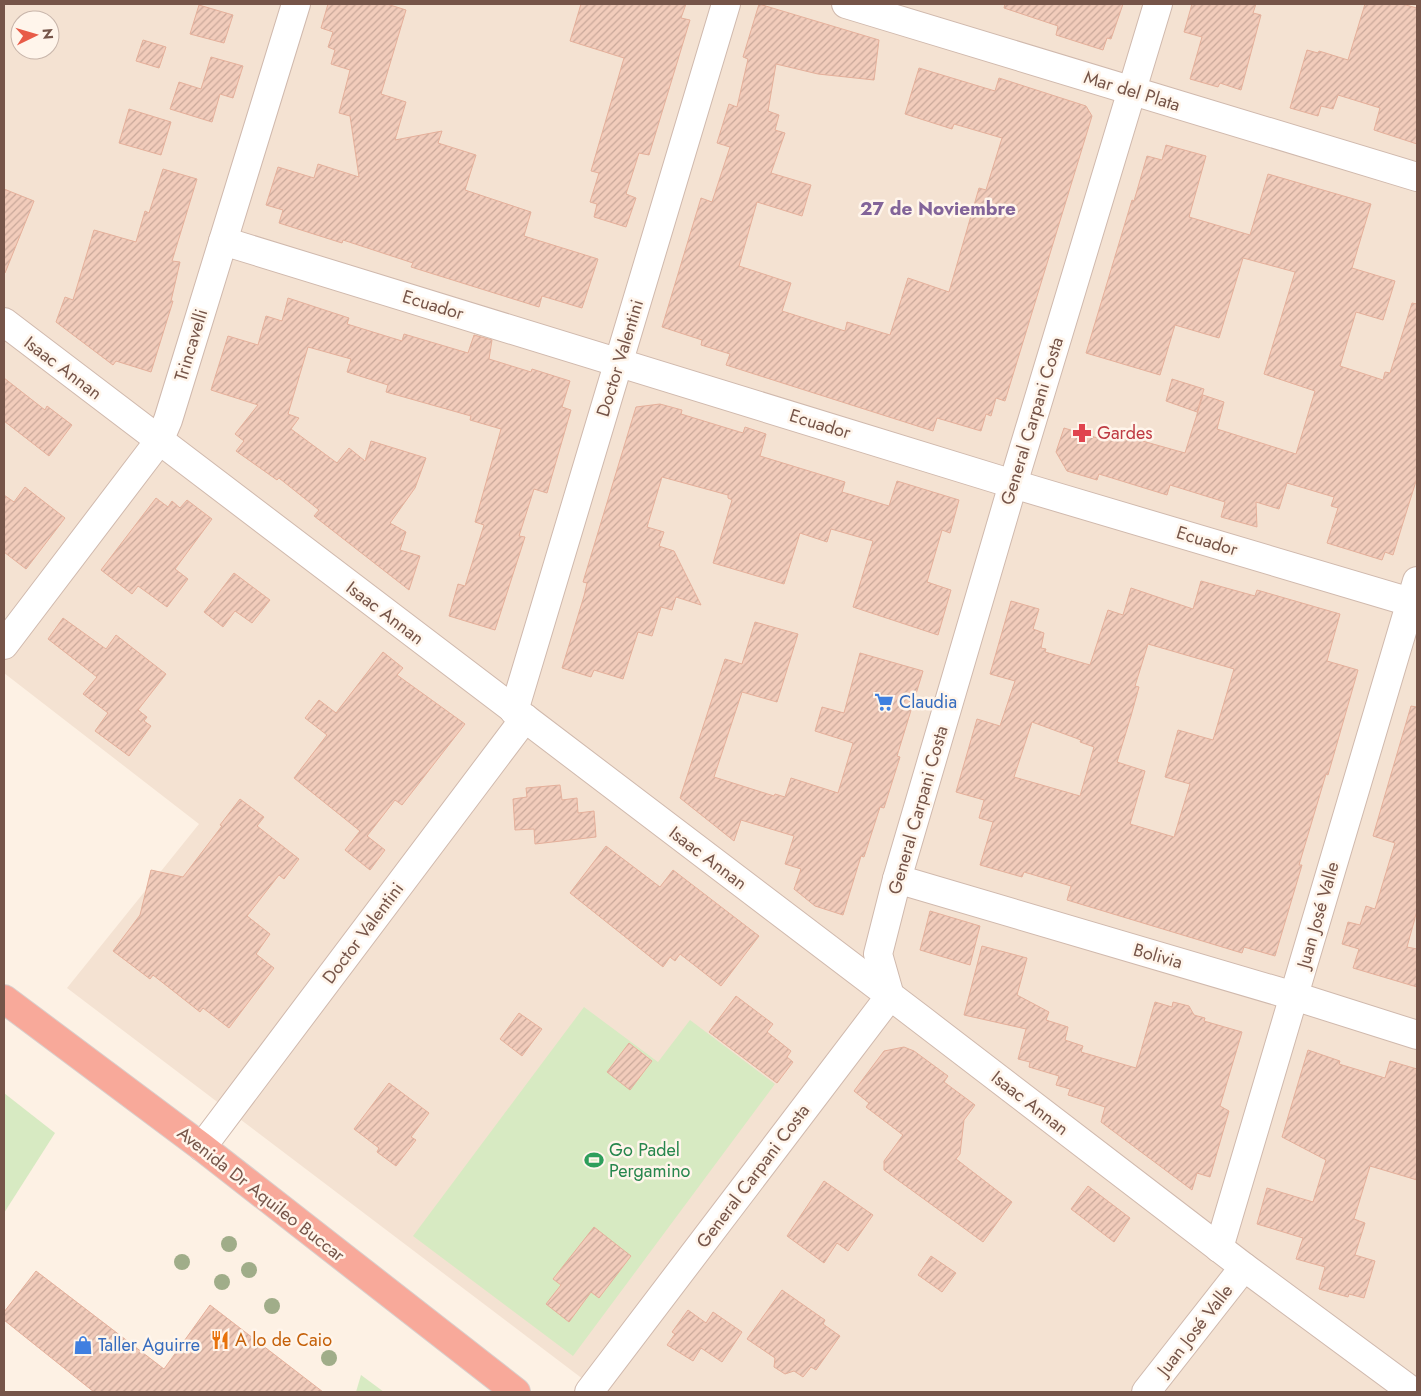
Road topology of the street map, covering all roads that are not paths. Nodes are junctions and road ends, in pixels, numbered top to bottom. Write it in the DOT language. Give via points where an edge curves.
graph roads {
  1 [pos="296,4"];
  2 [pos="726,4"];
  3 [pos="846,4"];
  4 [pos="1158,4"];
  5 [pos="1132,91"];
  6 [pos="1417,177"];
  7 [pos="223,241"];
  8 [pos="4,322"];
  9 [pos="619,362"];
  10 [pos="159,441"];
  11 [pos="1013,484"];
  12 [pos="1415,596"];
  13 [pos="4,645"];
  14 [pos="520,715"];
  15 [pos="897,879"];
  16 [pos="890,996"];
  17 [pos="1294,996"];
  18 [pos="4,999"];
  19 [pos="1417,1035"];
  20 [pos="202,1147"];
  21 [pos="1219,1248"];
  22 [pos="1244,1267"];
  23 [pos="516,1392"];
  24 [pos="589,1392"];
  25 [pos="1146,1392"];
  26 [pos="1412,1392"];
  1 -- 7 [label="street, Trincavelli"];
  2 -- 9 [label="street, Doctor Valentini"];
  3 -- 5 [label="street, Mar del Plata"];
  4 -- 5 [label="street, General Carpani Costa"];
  5 -- 6 [label="street, Mar del Plata"];
  5 -- 11 [label="street, General Carpani Costa"];
  7 -- 9 [label="street, Ecuador"];
  7 -- 10 [label="street, Trincavelli"];
  8 -- 10 [label="street, Isaac Annan"];
  9 -- 11 [label="street, Ecuador"];
  9 -- 14 [label="street, Doctor Valentini"];
  10 -- 13 [label="street, Trincavelli"];
  10 -- 14 [label="street, Isaac Annan"];
  11 -- 12 [label="street, Ecuador"];
  11 -- 15 [label="street, General Carpani Costa"];
  12 -- 17 [label="street, Juan José Valle"];
  14 -- 16 [label="street, Isaac Annan"];
  14 -- 20 [label="street, Doctor Valentini"];
  15 -- 16 [label="street, General Carpani Costa" via="878,954"];
  15 -- 17 [label="street, Bolivia"];
  16 -- 21 [label="street, Isaac Annan"];
  16 -- 24 [label="street, General Carpani Costa"];
  17 -- 19 [label="street, Bolivia"];
  17 -- 21 [label="street, Juan José Valle"];
  18 -- 20 [label="highway, Avenida Dr Aquileo Buccar"];
  20 -- 23 [label="highway, Avenida Dr Aquileo Buccar"];
  21 -- 22 [label="street, Isaac Annan"];
  22 -- 25 [label="street, Juan José Valle"];
  22 -- 26 [label="street, Isaac Annan"];
}
